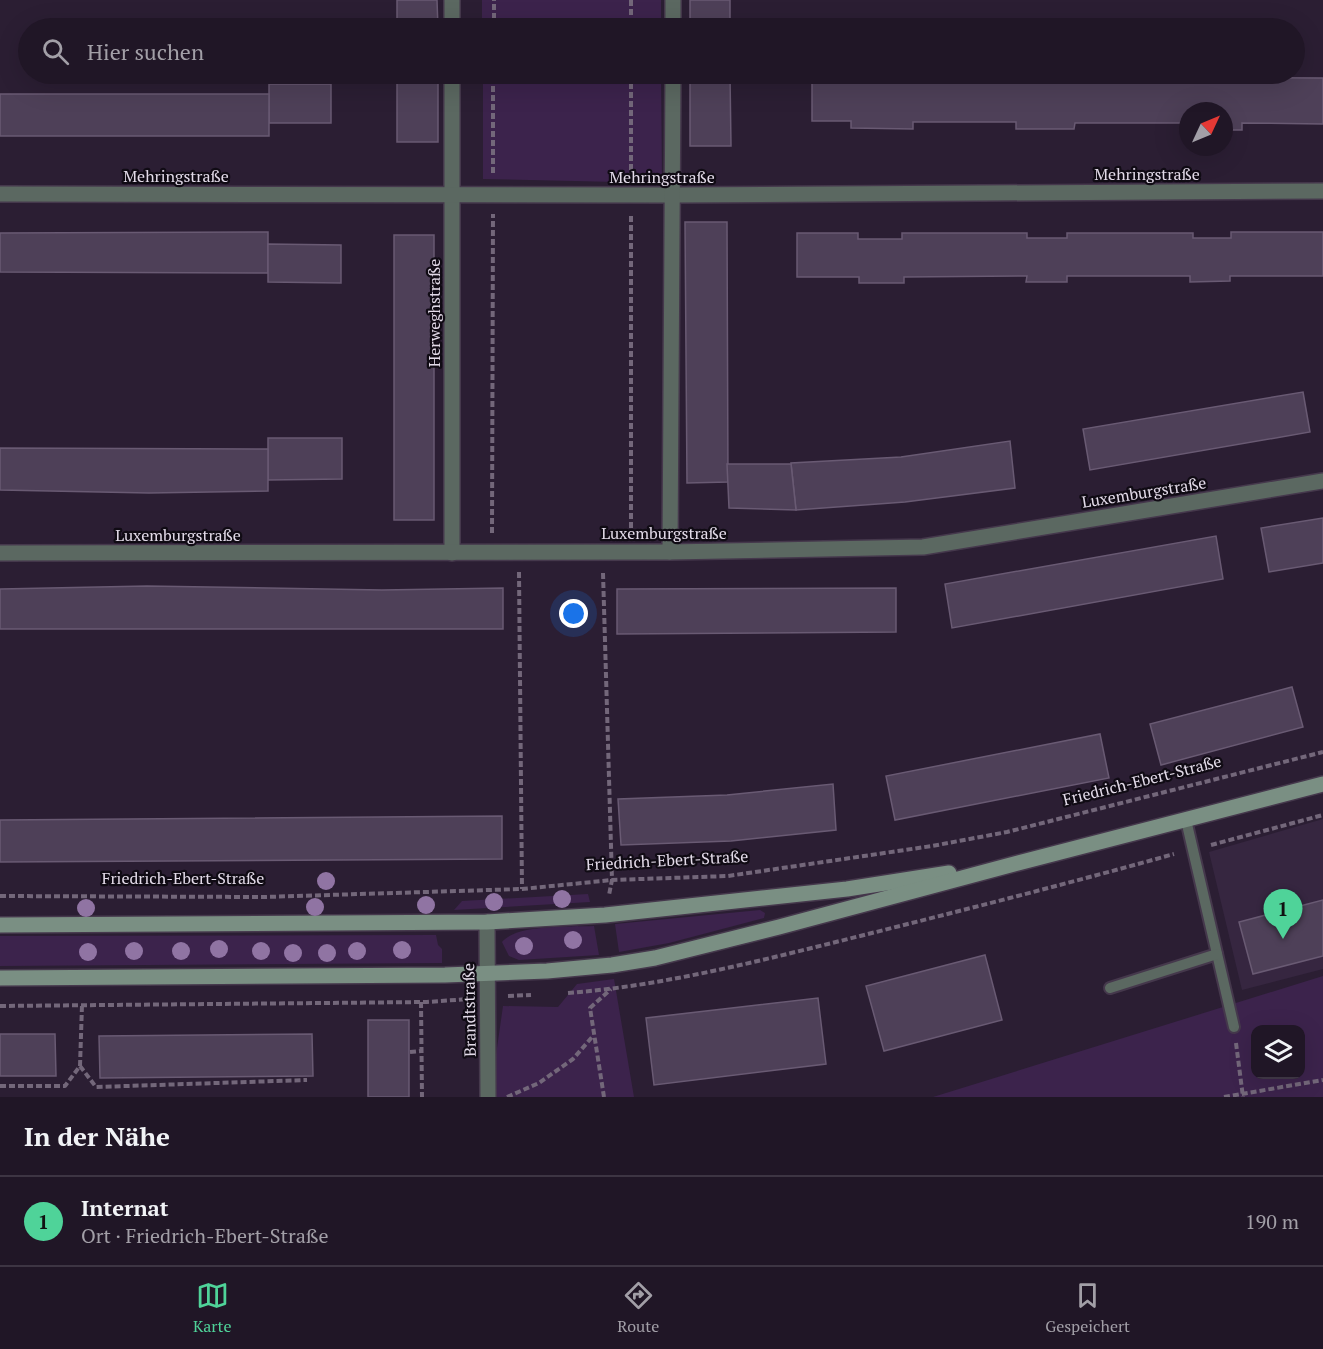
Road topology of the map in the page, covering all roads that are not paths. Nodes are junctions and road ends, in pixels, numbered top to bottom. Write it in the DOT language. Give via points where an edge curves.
graph roads {
  1 [pos="452,0"];
  2 [pos="673,0"];
  3 [pos="452,18"];
  4 [pos="673,18"];
  5 [pos="452,84"];
  6 [pos="673,84"];
  7 [pos="1323,191"];
  8 [pos="0,194"];
  9 [pos="452,194"];
  10 [pos="672,195"];
  11 [pos="1323,481"];
  12 [pos="670,552"];
  13 [pos="0,553"];
  14 [pos="452,553"];
  15 [pos="1323,784"];
  16 [pos="1186,820"];
  17 [pos="1018,863"];
  18 [pos="486,922"];
  19 [pos="0,926"];
  20 [pos="1217,954"];
  21 [pos="487,973"];
  22 [pos="0,978"];
  23 [pos="1110,988"];
  24 [pos="1234,1027"];
  25 [pos="488,1097"];
  1 -- 3 [label="street"];
  2 -- 4 [label="street"];
  5 -- 9 [label="street, Herweghstraße"];
  6 -- 10 [label="street"];
  7 -- 10 [label="street, Mehringstraße"];
  8 -- 9 [label="street, Mehringstraße"];
  9 -- 10 [label="street, Mehringstraße"];
  9 -- 14 [label="street, Herweghstraße"];
  10 -- 12 [label="street"];
  11 -- 12 [label="street, Luxemburgstraße" via="923,547"];
  12 -- 14 [label="street, Luxemburgstraße"];
  13 -- 14 [label="street, Luxemburgstraße"];
  15 -- 16 [label="street"];
  16 -- 17 [label="street"];
  16 -- 20 [label="lane"];
  17 -- 18 [label="street" via="847,889 605,915"];
  17 -- 21 [label="street" via="655,958 612,965"];
  18 -- 19 [label="street"];
  18 -- 21 [label="street, Brandtstraße"];
  20 -- 23 [label="lane"];
  20 -- 24 [label="lane"];
  21 -- 22 [label="street"];
  21 -- 25 [label="street, Brandtstraße"];
}
